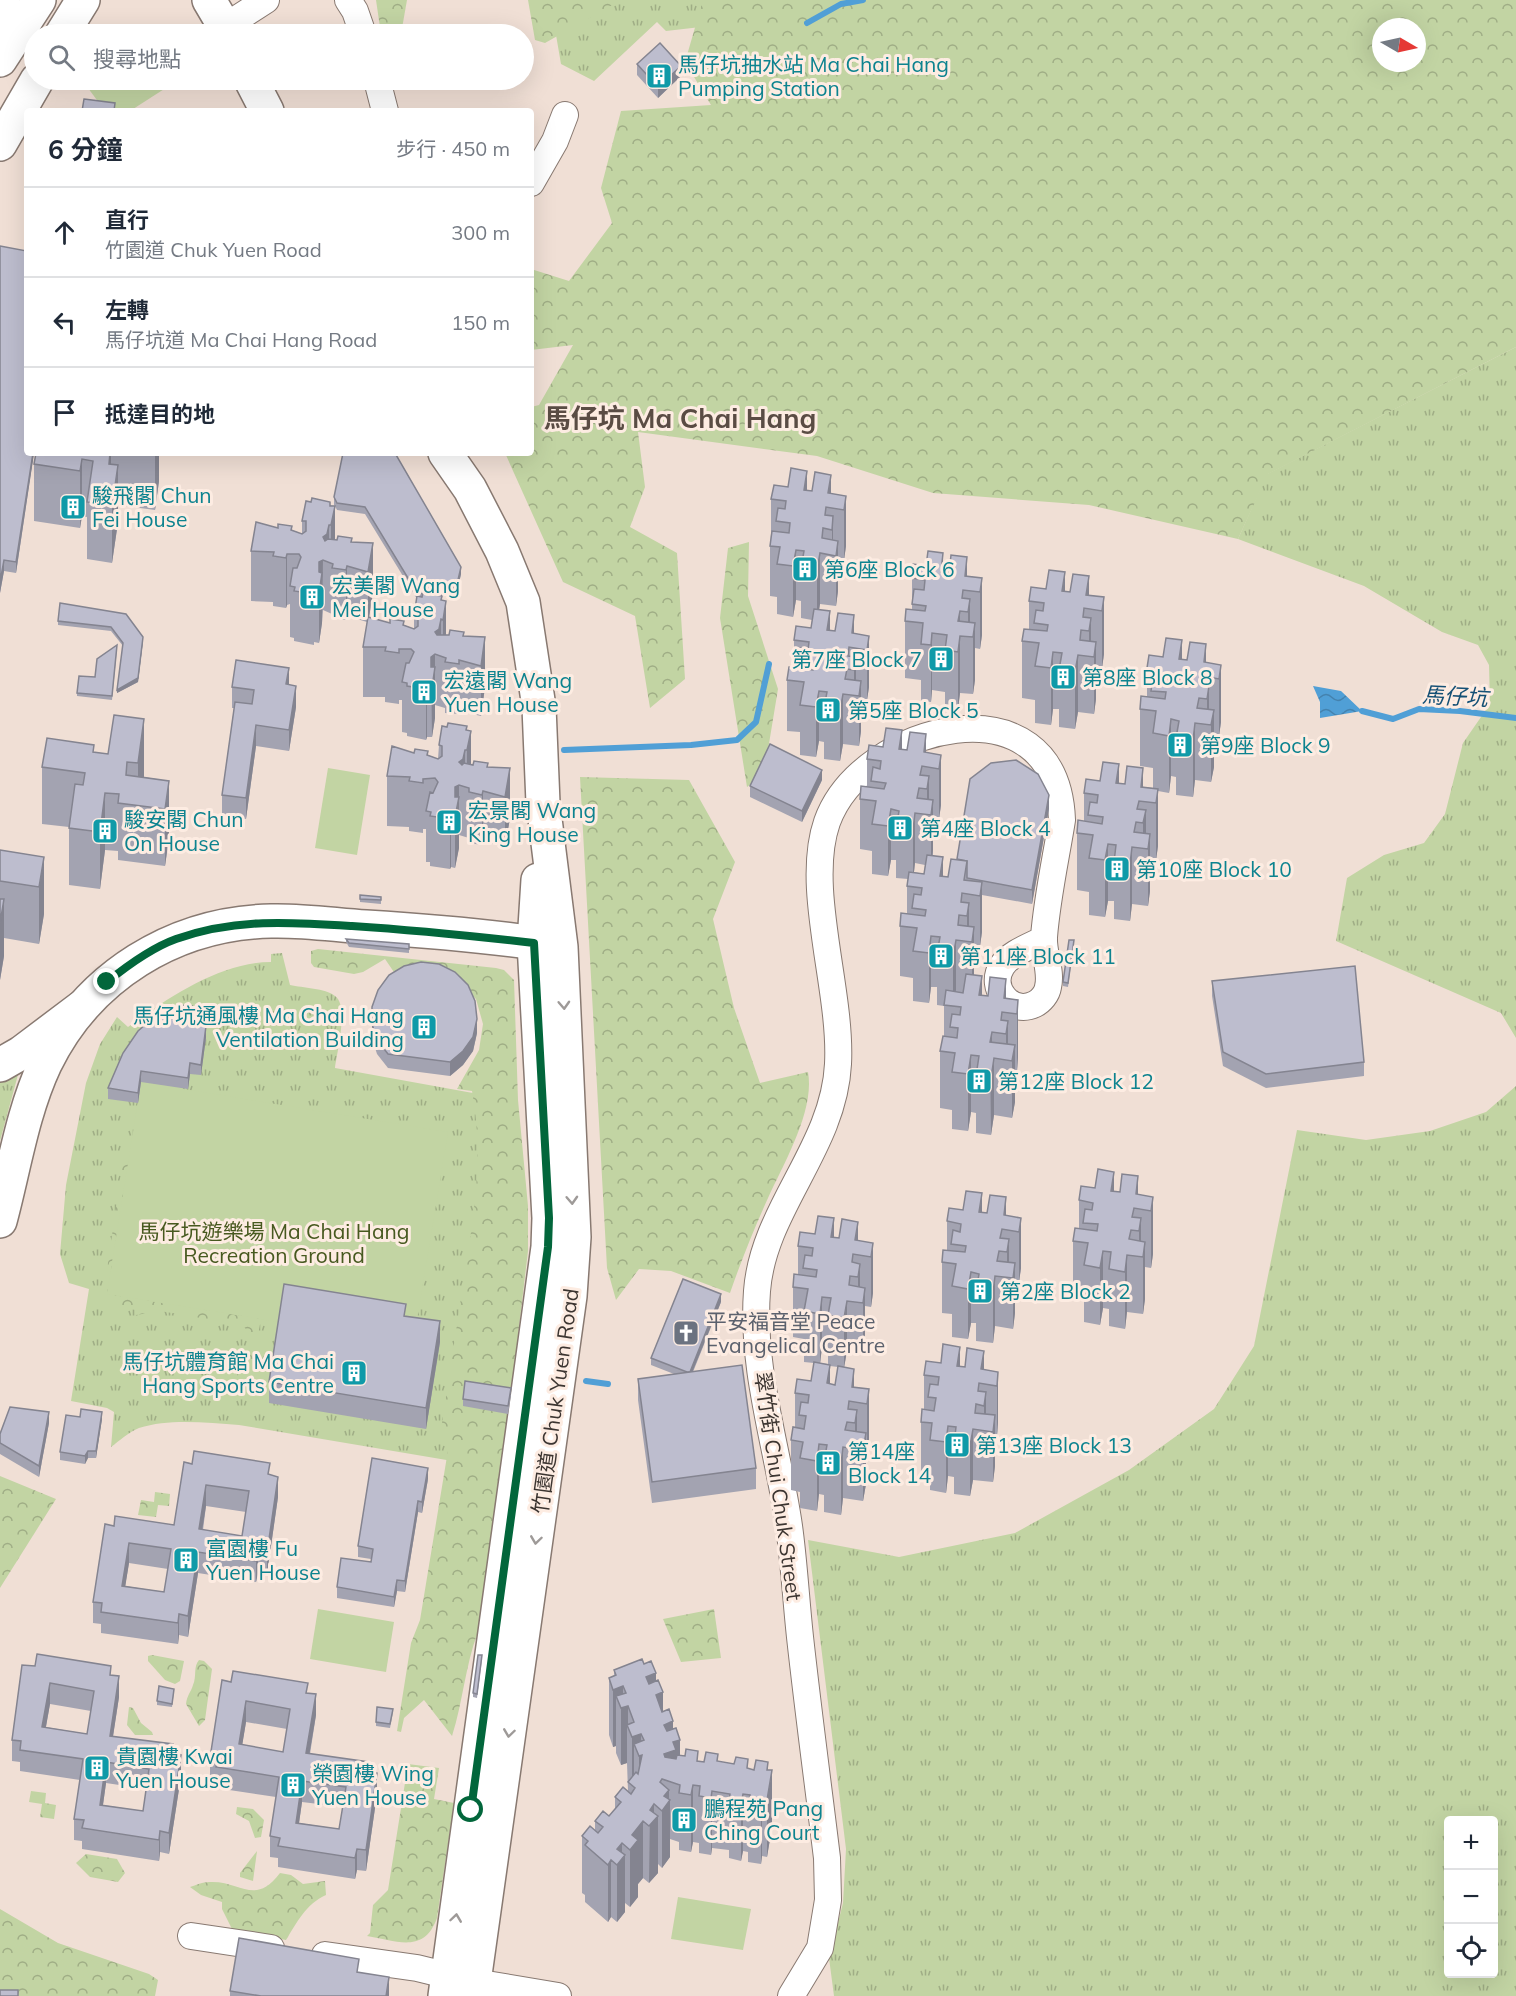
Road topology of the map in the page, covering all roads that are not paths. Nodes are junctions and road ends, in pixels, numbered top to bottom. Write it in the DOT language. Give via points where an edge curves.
graph roads {
  1 [pos="3,0"];
  2 [pos="39,0"];
  3 [pos="83,0"];
  4 [pos="266,0"];
  5 [pos="348,0"];
  6 [pos="0,20"];
  7 [pos="221,20"];
  8 [pos="68,24"];
  9 [pos="360,24"];
  10 [pos="0,60"];
  11 [pos="31,90"];
  12 [pos="256,90"];
  13 [pos="380,90"];
  14 [pos="265,108"];
  15 [pos="384,108"];
  16 [pos="565,115"];
  17 [pos="0,144"];
  18 [pos="534,178"];
  19 [pos="448,456"];
  20 [pos="1044,939"];
  21 [pos="548,945"];
  22 [pos="82,1007"];
  23 [pos="0,1065"];
  24 [pos="0,1221"];
  25 [pos="191,1936"];
  26 [pos="459,1987"];
  27 [pos="558,1996"];
  28 [pos="791,1996"];
  1 -- 6 [label="main road"];
  2 -- 10 [label="main road"];
  3 -- 8 [label="main road"];
  4 -- 7 [label="street"];
  5 -- 9 [label="street"];
  11 -- 17 [label="main road"];
  12 -- 14 [label="main road"];
  13 -- 15 [label="street"];
  16 -- 18 [label="street"];
  19 -- 21 [label="main road, 竹園道 Chuk Yuen Road" via="476,500 523,602 539,707"];
  20 -- 28 [label="street, 翠竹街 Chui Chuk Street" via="1062,800 1047,763 1011,733 984,728 954,730 916,741 884,756 841,795 828,821 819,864 838,1026 835,1087 818,1142 760,1259 756,1294 757,1335 790,1534 827,1858 828,1900 820,1948"];
  21 -- 22 [label="main road" via="299,922 243,924 185,936 150,951 107,982"];
  21 -- 26 [label="main road, 竹園道 Chuk Yuen Road" via="548,1247"];
  22 -- 23 [label="main road"];
  22 -- 24 [label="main road" via="57,1043 36,1086"];
  25 -- 26 [label="street" via="417,1968"];
  26 -- 27 [label="street"];
}
